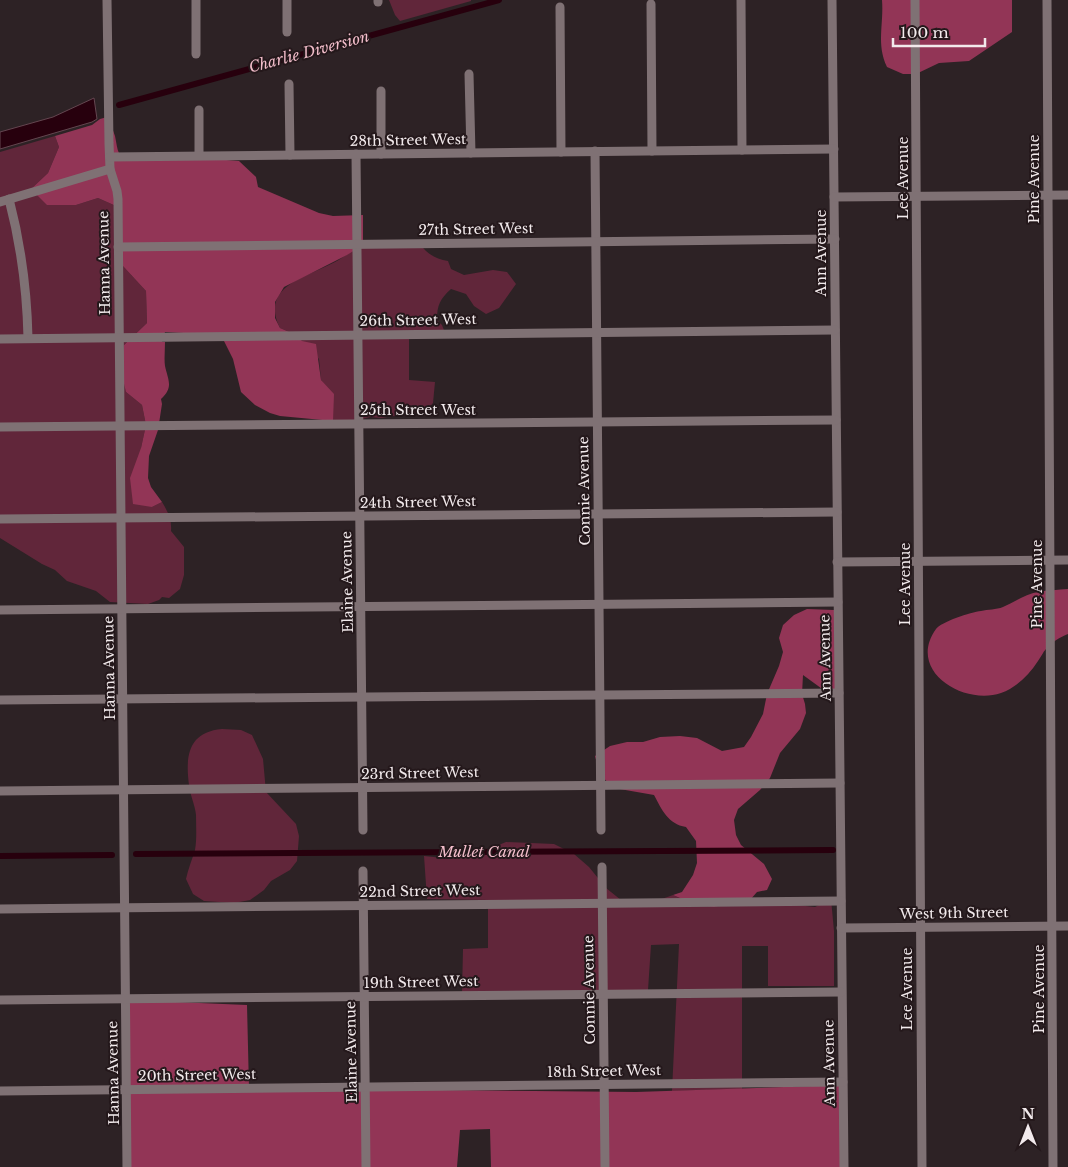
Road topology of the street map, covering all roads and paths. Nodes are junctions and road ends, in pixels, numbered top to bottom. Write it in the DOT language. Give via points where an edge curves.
graph roads {
  1 [pos="108,0"];
  2 [pos="196,0"];
  3 [pos="287,0"];
  4 [pos="741,0"];
  5 [pos="832,0"];
  6 [pos="915,0"];
  7 [pos="1047,0"];
  8 [pos="651,4"];
  9 [pos="560,7"];
  10 [pos="287,32"];
  11 [pos="196,54"];
  12 [pos="469,74"];
  13 [pos="289,84"];
  14 [pos="381,90"];
  15 [pos="199,110"];
  16 [pos="834,149"];
  17 [pos="742,150"];
  18 [pos="652,151"];
  19 [pos="561,152"];
  20 [pos="595,152"];
  21 [pos="471,153"];
  22 [pos="356,154"];
  23 [pos="381,154"];
  24 [pos="290,155"];
  25 [pos="199,156"];
  26 [pos="110,157"];
  27 [pos="110,170"];
  28 [pos="1048,195"];
  29 [pos="1068,195"];
  30 [pos="916,196"];
  31 [pos="834,197"];
  32 [pos="4,200"];
  33 [pos="835,239"];
  34 [pos="596,242"];
  35 [pos="357,244"];
  36 [pos="118,247"];
  37 [pos="835,330"];
  38 [pos="597,332"];
  39 [pos="358,335"];
  40 [pos="119,337"];
  41 [pos="28,338"];
  42 [pos="0,339"];
  43 [pos="836,420"];
  44 [pos="598,422"];
  45 [pos="359,424"];
  46 [pos="120,426"];
  47 [pos="0,427"];
  48 [pos="837,512"];
  49 [pos="598,514"];
  50 [pos="360,516"];
  51 [pos="121,518"];
  52 [pos="0,519"];
  53 [pos="1050,560"];
  54 [pos="1068,560"];
  55 [pos="837,562"];
  56 [pos="919,562"];
  57 [pos="838,602"];
  58 [pos="599,604"];
  59 [pos="361,606"];
  60 [pos="122,608"];
  61 [pos="0,610"];
  62 [pos="839,693"];
  63 [pos="600,695"];
  64 [pos="362,697"];
  65 [pos="123,699"];
  66 [pos="0,700"];
  67 [pos="840,783"];
  68 [pos="601,785"];
  69 [pos="362,787"];
  70 [pos="124,790"];
  71 [pos="0,791"];
  72 [pos="363,830"];
  73 [pos="601,830"];
  74 [pos="602,867"];
  75 [pos="363,871"];
  76 [pos="841,901"];
  77 [pos="602,903"];
  78 [pos="363,906"];
  79 [pos="124,908"];
  80 [pos="0,909"];
  81 [pos="1052,926"];
  82 [pos="1068,926"];
  83 [pos="841,928"];
  84 [pos="921,928"];
  85 [pos="842,992"];
  86 [pos="603,994"];
  87 [pos="364,997"];
  88 [pos="126,999"];
  89 [pos="0,1000"];
  90 [pos="843,1082"];
  91 [pos="604,1085"];
  92 [pos="365,1087"];
  93 [pos="126,1090"];
  94 [pos="0,1091"];
  95 [pos="128,1167"];
  96 [pos="366,1167"];
  97 [pos="604,1167"];
  98 [pos="844,1167"];
  99 [pos="922,1167"];
  100 [pos="1053,1167"];
  1 -- 26 [label="street"];
  2 -- 11 [label="street"];
  3 -- 10 [label="street"];
  4 -- 17 [label="street"];
  5 -- 16 [label="street, Ann Avenue"];
  6 -- 30 [label="street, Lee Avenue"];
  7 -- 28 [label="street, Pine Avenue"];
  8 -- 18 [label="street"];
  9 -- 19 [label="street"];
  12 -- 21 [label="street"];
  13 -- 24 [label="street"];
  14 -- 23 [label="street"];
  15 -- 25 [label="street"];
  16 -- 17 [label="street, 28th Street West"];
  16 -- 31 [label="street, Ann Avenue"];
  17 -- 18 [label="street, 28th Street West"];
  18 -- 20 [label="street, 28th Street West"];
  19 -- 20 [label="street, 28th Street West"];
  19 -- 21 [label="street, 28th Street West"];
  20 -- 34 [label="street, Connie Avenue"];
  21 -- 23 [label="street, 28th Street West"];
  22 -- 23 [label="street, 28th Street West"];
  22 -- 24 [label="street, 28th Street West"];
  22 -- 35 [label="street, Elaine Avenue"];
  24 -- 25 [label="street, 28th Street West"];
  25 -- 26 [label="street, 28th Street West"];
  26 -- 27 [label="street"];
  27 -- 32 [label="street"];
  27 -- 36 [label="street, Hanna Avenue" via="117,191"];
  28 -- 29 [label="street"];
  28 -- 30 [label="street"];
  28 -- 53 [label="street, Pine Avenue"];
  30 -- 31 [label="street"];
  30 -- 56 [label="street, Lee Avenue"];
  31 -- 33 [label="street, Ann Avenue"];
  32 -- 41 [label="street" via="17,233 25,281"];
  33 -- 34 [label="street, 27th Street West"];
  33 -- 37 [label="street, Ann Avenue"];
  34 -- 35 [label="street, 27th Street West"];
  34 -- 38 [label="street, Connie Avenue"];
  35 -- 36 [label="street, 27th Street West"];
  35 -- 39 [label="street, Elaine Avenue"];
  36 -- 40 [label="street, Hanna Avenue"];
  37 -- 38 [label="street, 26th Street West"];
  37 -- 43 [label="street, Ann Avenue"];
  38 -- 39 [label="street, 26th Street West"];
  38 -- 44 [label="street, Connie Avenue"];
  39 -- 40 [label="street, 26th Street West"];
  39 -- 45 [label="street, Elaine Avenue"];
  40 -- 41 [label="street, 26th Street West"];
  40 -- 46 [label="street, Hanna Avenue"];
  41 -- 42 [label="street, 26th Street West"];
  43 -- 44 [label="street, 25th Street West"];
  43 -- 48 [label="street, Ann Avenue"];
  44 -- 45 [label="street, 25th Street West"];
  44 -- 49 [label="street, Connie Avenue"];
  45 -- 46 [label="street, 25th Street West"];
  45 -- 50 [label="street, Elaine Avenue"];
  46 -- 47 [label="street, 25th Street West"];
  46 -- 51 [label="street, Hanna Avenue"];
  48 -- 49 [label="street, 24th Street West"];
  48 -- 55 [label="street, Ann Avenue"];
  49 -- 50 [label="street, 24th Street West"];
  49 -- 58 [label="street, Connie Avenue"];
  50 -- 51 [label="street, 24th Street West"];
  50 -- 59 [label="street, Elaine Avenue"];
  51 -- 52 [label="street, 24th Street West"];
  51 -- 60 [label="street, Hanna Avenue"];
  53 -- 54 [label="street"];
  53 -- 56 [label="street"];
  53 -- 81 [label="street, Pine Avenue"];
  55 -- 56 [label="street"];
  55 -- 57 [label="street, Ann Avenue"];
  56 -- 84 [label="street, Lee Avenue"];
  57 -- 58 [label="street"];
  57 -- 62 [label="street, Ann Avenue"];
  58 -- 59 [label="street"];
  58 -- 63 [label="street, Connie Avenue"];
  59 -- 60 [label="street"];
  59 -- 64 [label="street, Elaine Avenue"];
  60 -- 61 [label="street"];
  60 -- 65 [label="street, Hanna Avenue"];
  62 -- 63 [label="street"];
  62 -- 67 [label="street, Ann Avenue"];
  63 -- 64 [label="street"];
  63 -- 68 [label="street, Connie Avenue"];
  64 -- 65 [label="street"];
  64 -- 69 [label="street, Elaine Avenue"];
  65 -- 66 [label="street"];
  65 -- 70 [label="street, Hanna Avenue"];
  67 -- 68 [label="street, 23rd Street West"];
  67 -- 76 [label="street, Ann Avenue"];
  68 -- 69 [label="street, 23rd Street West"];
  68 -- 73 [label="street, Connie Avenue"];
  69 -- 70 [label="street, 23rd Street West"];
  69 -- 72 [label="street, Elaine Avenue"];
  70 -- 71 [label="street, 23rd Street West"];
  70 -- 79 [label="street, Hanna Avenue"];
  74 -- 77 [label="street, Connie Avenue"];
  75 -- 78 [label="street, Elaine Avenue"];
  76 -- 77 [label="street, 22nd Street West"];
  76 -- 83 [label="street, Ann Avenue"];
  77 -- 78 [label="street, 22nd Street West"];
  77 -- 86 [label="street, Connie Avenue"];
  78 -- 79 [label="street, 22nd Street West"];
  78 -- 87 [label="street, Elaine Avenue"];
  79 -- 80 [label="street, 22nd Street West"];
  79 -- 88 [label="street, Hanna Avenue"];
  81 -- 82 [label="street, West 9th Street"];
  81 -- 84 [label="street, West 9th Street"];
  81 -- 100 [label="street, Pine Avenue"];
  83 -- 84 [label="street, West 9th Street"];
  83 -- 85 [label="street, Ann Avenue"];
  84 -- 99 [label="street, Lee Avenue"];
  85 -- 86 [label="street, 19th Street West"];
  85 -- 90 [label="street, Ann Avenue"];
  86 -- 87 [label="street, 19th Street West"];
  86 -- 91 [label="street, Connie Avenue"];
  87 -- 88 [label="street, 19th Street West"];
  87 -- 92 [label="street, Elaine Avenue"];
  88 -- 89 [label="street, 19th Street West"];
  88 -- 93 [label="street, Hanna Avenue"];
  90 -- 91 [label="street, 18th Street West"];
  90 -- 98 [label="street, Ann Avenue"];
  91 -- 92 [label="street, 18th Street West"];
  91 -- 97 [label="street, Connie Avenue"];
  92 -- 93 [label="street, 20th Street West"];
  92 -- 96 [label="street, Elaine Avenue"];
  93 -- 94 [label="street, 20th Street West"];
  93 -- 95 [label="street, Hanna Avenue"];
}
